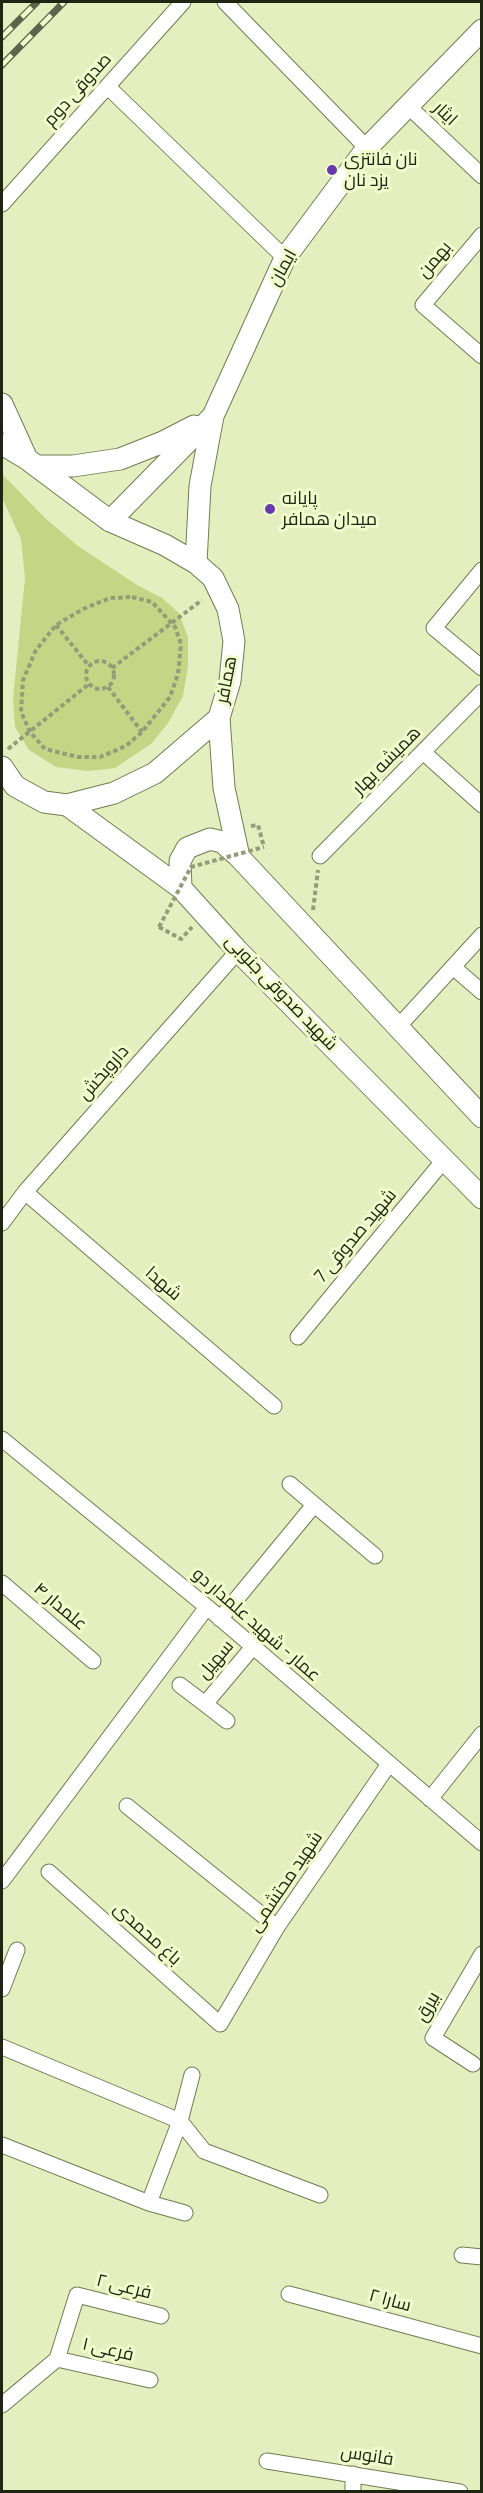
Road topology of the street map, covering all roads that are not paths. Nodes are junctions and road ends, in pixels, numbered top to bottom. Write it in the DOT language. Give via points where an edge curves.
graph roads {
  1 [pos="183,2"];
  2 [pos="225,2"];
  3 [pos="480,36"];
  4 [pos="108,87"];
  5 [pos="407,105"];
  6 [pos="367,148"];
  7 [pos="482,176"];
  8 [pos="2,204"];
  9 [pos="482,235"];
  10 [pos="285,258"];
  11 [pos="482,356"];
  12 [pos="2,404"];
  13 [pos="213,416"];
  14 [pos="2,444"];
  15 [pos="32,463"];
  16 [pos="110,521"];
  17 [pos="196,563"];
  18 [pos="482,570"];
  19 [pos="482,668"];
  20 [pos="482,692"];
  21 [pos="219,718"];
  22 [pos="423,752"];
  23 [pos="2,767"];
  24 [pos="482,804"];
  25 [pos="67,805"];
  26 [pos="320,856"];
  27 [pos="239,857"];
  28 [pos="181,888"];
  29 [pos="482,935"];
  30 [pos="238,951"];
  31 [pos="453,967"];
  32 [pos="482,992"];
  33 [pos="398,1027"];
  34 [pos="482,1117"];
  35 [pos="444,1160"];
  36 [pos="25,1192"];
  37 [pos="482,1198"];
  38 [pos="2,1223"];
  39 [pos="298,1336"];
  40 [pos="274,1406"];
  41 [pos="2,1439"];
  42 [pos="290,1484"];
  43 [pos="314,1505"];
  44 [pos="375,1556"];
  45 [pos="2,1583"];
  46 [pos="207,1607"];
  47 [pos="220,1619"];
  48 [pos="252,1648"];
  49 [pos="93,1661"];
  50 [pos="180,1685"];
  51 [pos="205,1704"];
  52 [pos="227,1721"];
  53 [pos="482,1734"];
  54 [pos="389,1764"];
  55 [pos="430,1799"];
  56 [pos="127,1806"];
  57 [pos="482,1842"];
  58 [pos="49,1872"];
  59 [pos="2,1881"];
  60 [pos="277,1928"];
  61 [pos="17,1950"];
  62 [pos="482,1954"];
  63 [pos="2,1989"];
  64 [pos="220,2025"];
  65 [pos="2,2047"];
  66 [pos="473,2064"];
  67 [pos="192,2075"];
  68 [pos="180,2121"];
  69 [pos="2,2145"];
  70 [pos="320,2195"];
  71 [pos="149,2203"];
  72 [pos="185,2213"];
  73 [pos="462,2255"];
  74 [pos="482,2257"];
  75 [pos="289,2294"];
  76 [pos="161,2316"];
  77 [pos="482,2346"];
  78 [pos="57,2359"];
  79 [pos="150,2380"];
  80 [pos="2,2405"];
  81 [pos="267,2461"];
  82 [pos="352,2474"];
  83 [pos="353,2492"];
  84 [pos="460,2492"];
  1 -- 4 [label="street, صدوقی دوم"];
  2 -- 6 [label="street"];
  3 -- 5 [label="main road, ایمان"];
  4 -- 8 [label="street, صدوقی دوم"];
  4 -- 10 [label="street"];
  5 -- 6 [label="main road, ایمان"];
  5 -- 7 [label="street, ایثار"];
  6 -- 10 [label="main road, ایمان"];
  9 -- 11 [label="street, بهمن" via="423,305"];
  10 -- 13 [label="main road, ایمان"];
  12 -- 15 [label="main road"];
  13 -- 15 [label="main road" via="120,459 74,466"];
  13 -- 16 [label="main road, ایمان"];
  13 -- 17 [label="main road" via="200,486"];
  14 -- 15 [label="main road"];
  15 -- 16 [label="main road"];
  16 -- 17 [label="main road, همافر"];
  17 -- 21 [label="main road, همافر" via="218,588 228,609 234,641 230,681"];
  18 -- 19 [label="street" via="434,628"];
  20 -- 22 [label="street, همیشه بهار"];
  21 -- 25 [label="main road, همافر" via="154,772 114,793"];
  21 -- 27 [label="main road" via="224,788"];
  22 -- 24 [label="street"];
  22 -- 26 [label="street, همیشه بهار"];
  23 -- 25 [label="main road, همافر" via="15,786 44,802"];
  25 -- 28 [label="main road, شهید صدوقی جنوبی"];
  27 -- 28 [label="main road" via="222,842 210,839 188,848 180,861"];
  27 -- 33 [label="main road"];
  28 -- 30 [label="main road, شهید صدوقی جنوبی"];
  29 -- 31 [label="street"];
  30 -- 35 [label="main road, شهید صدوقی جنوبی"];
  30 -- 36 [label="street, داروپخش"];
  31 -- 32 [label="street"];
  31 -- 33 [label="street"];
  33 -- 34 [label="main road"];
  35 -- 37 [label="main road, شهید صدوقی جنوبی"];
  35 -- 39 [label="street, شهید صدوقی 7"];
  36 -- 38 [label="street, داروپخش"];
  36 -- 40 [label="street, شهدا"];
  41 -- 46 [label="street, عمار - شهید علمدار دو"];
  42 -- 43 [label="street"];
  43 -- 44 [label="street"];
  43 -- 47 [label="street"];
  45 -- 49 [label="street, علمدار ۴"];
  46 -- 47 [label="street, عمار - شهید علمدار دو"];
  46 -- 59 [label="street"];
  47 -- 48 [label="street, عمار - شهید علمدار دو"];
  48 -- 51 [label="street, سهیل"];
  48 -- 54 [label="street, عمار - شهید علمدار دو"];
  50 -- 51 [label="street"];
  51 -- 52 [label="street, سهیل"];
  53 -- 55 [label="street"];
  54 -- 55 [label="street, عمار - شهید علمدار دو"];
  54 -- 60 [label="street, شهید محتشمی"];
  55 -- 57 [label="street, عمار - شهید علمدار دو"];
  56 -- 60 [label="street"];
  58 -- 64 [label="street, باغ محمدی"];
  60 -- 64 [label="street, شهید محتشمی"];
  61 -- 63 [label="street"];
  62 -- 66 [label="street, بیرق" via="433,2037"];
  65 -- 68 [label="street"];
  67 -- 68 [label="street"];
  68 -- 70 [label="street" via="204,2151"];
  68 -- 71 [label="street"];
  69 -- 71 [label="street"];
  71 -- 72 [label="street"];
  73 -- 74 [label="street"];
  75 -- 77 [label="street, سارا ۲"];
  76 -- 78 [label="street, فرعی ۲" via="76,2295"];
  78 -- 79 [label="street, فرعی ۱"];
  78 -- 80 [label="street"];
  81 -- 82 [label="street, فانوس"];
  82 -- 83 [label="street"];
  82 -- 84 [label="street, فانوس"];
}
